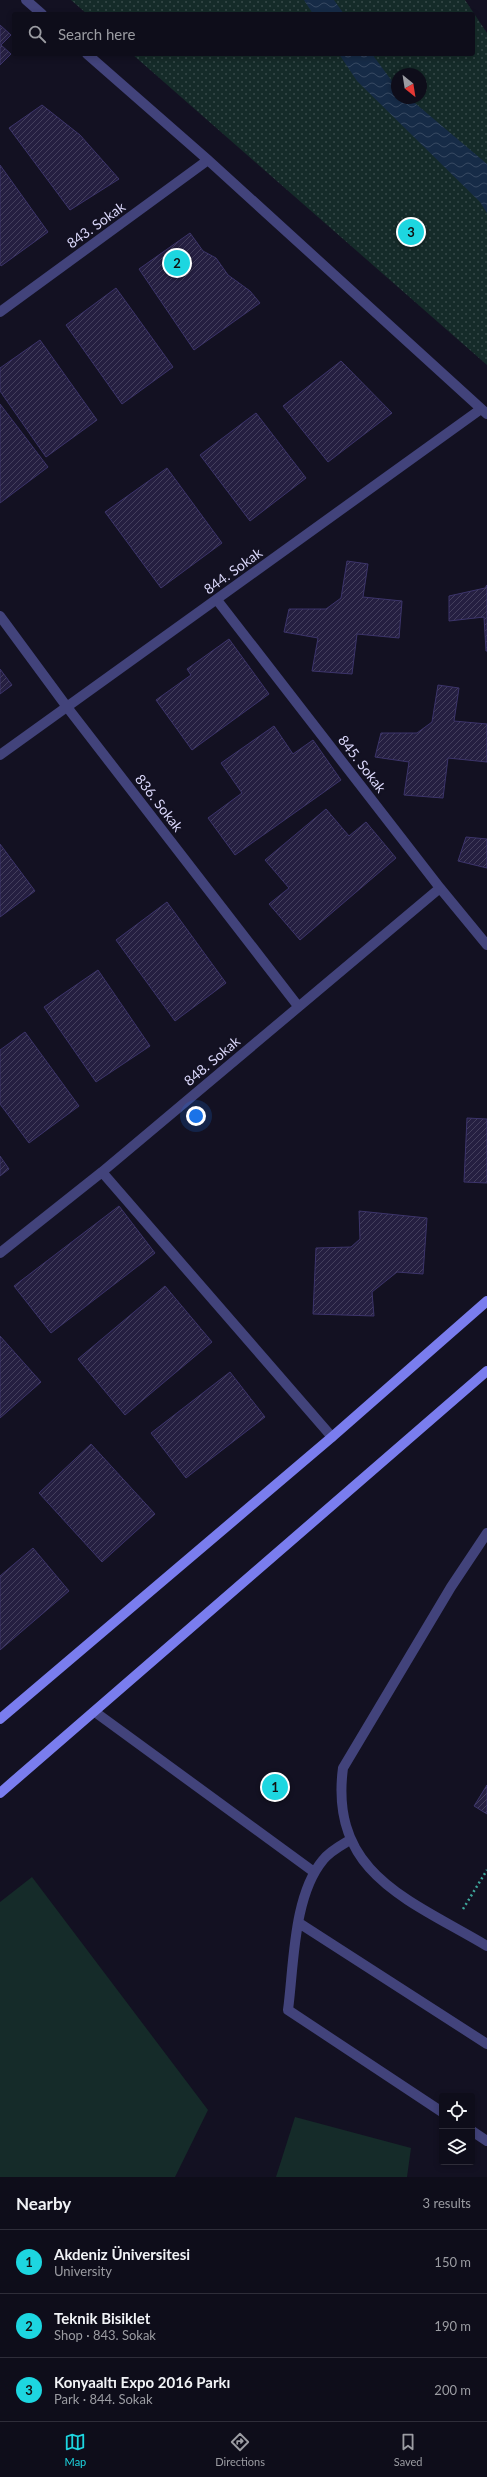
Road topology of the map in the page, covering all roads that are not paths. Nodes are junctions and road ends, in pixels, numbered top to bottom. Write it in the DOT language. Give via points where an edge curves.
graph roads {
  1 [pos="26,0"];
  2 [pos="40,12"];
  3 [pos="89,56"];
  4 [pos="208,160"];
  5 [pos="0,312"];
  6 [pos="484,411"];
  7 [pos="217,600"];
  8 [pos="0,616"];
  9 [pos="67,707"];
  10 [pos="0,755"];
  11 [pos="440,888"];
  12 [pos="487,945"];
  13 [pos="298,1006"];
  14 [pos="102,1172"];
  15 [pos="0,1253"];
  16 [pos="487,1301"];
  17 [pos="487,1371"];
  18 [pos="332,1437"];
  19 [pos="487,1533"];
  20 [pos="95,1712"];
  21 [pos="0,1719"];
  22 [pos="0,1793"];
  23 [pos="350,1840"];
  24 [pos="314,1872"];
  25 [pos="299,1923"];
  26 [pos="487,1946"];
  27 [pos="487,2044"];
  28 [pos="439,2110"];
  29 [pos="475,2133"];
  30 [pos="487,2141"];
  1 -- 2 [label="street"];
  3 -- 4 [label="street"];
  4 -- 5 [label="street, 843. Sokak"];
  4 -- 6 [label="street"];
  6 -- 7 [label="street, 844. Sokak"];
  7 -- 9 [label="street, 844. Sokak"];
  7 -- 11 [label="street, 845. Sokak"];
  8 -- 9 [label="street, 836. Sokak"];
  9 -- 10 [label="street, 844. Sokak"];
  9 -- 13 [label="street, 836. Sokak"];
  11 -- 12 [label="street, 845. Sokak"];
  11 -- 13 [label="street, 848. Sokak"];
  13 -- 14 [label="street, 848. Sokak"];
  14 -- 15 [label="street, 848. Sokak"];
  14 -- 18 [label="street"];
  16 -- 18 [label="street"];
  17 -- 20 [label="street"];
  18 -- 21 [label="street"];
  19 -- 23 [label="street" via="451,1587 343,1768 341,1812"];
  20 -- 22 [label="street"];
  20 -- 24 [label="street"];
  23 -- 24 [label="street" via="336,1848"];
  23 -- 26 [label="street" via="364,1864 382,1883"];
  24 -- 25 [label="street" via="307,1886"];
  25 -- 27 [label="street"];
  25 -- 28 [label="street" via="288,2010"];
  29 -- 30 [label="street"];
}
